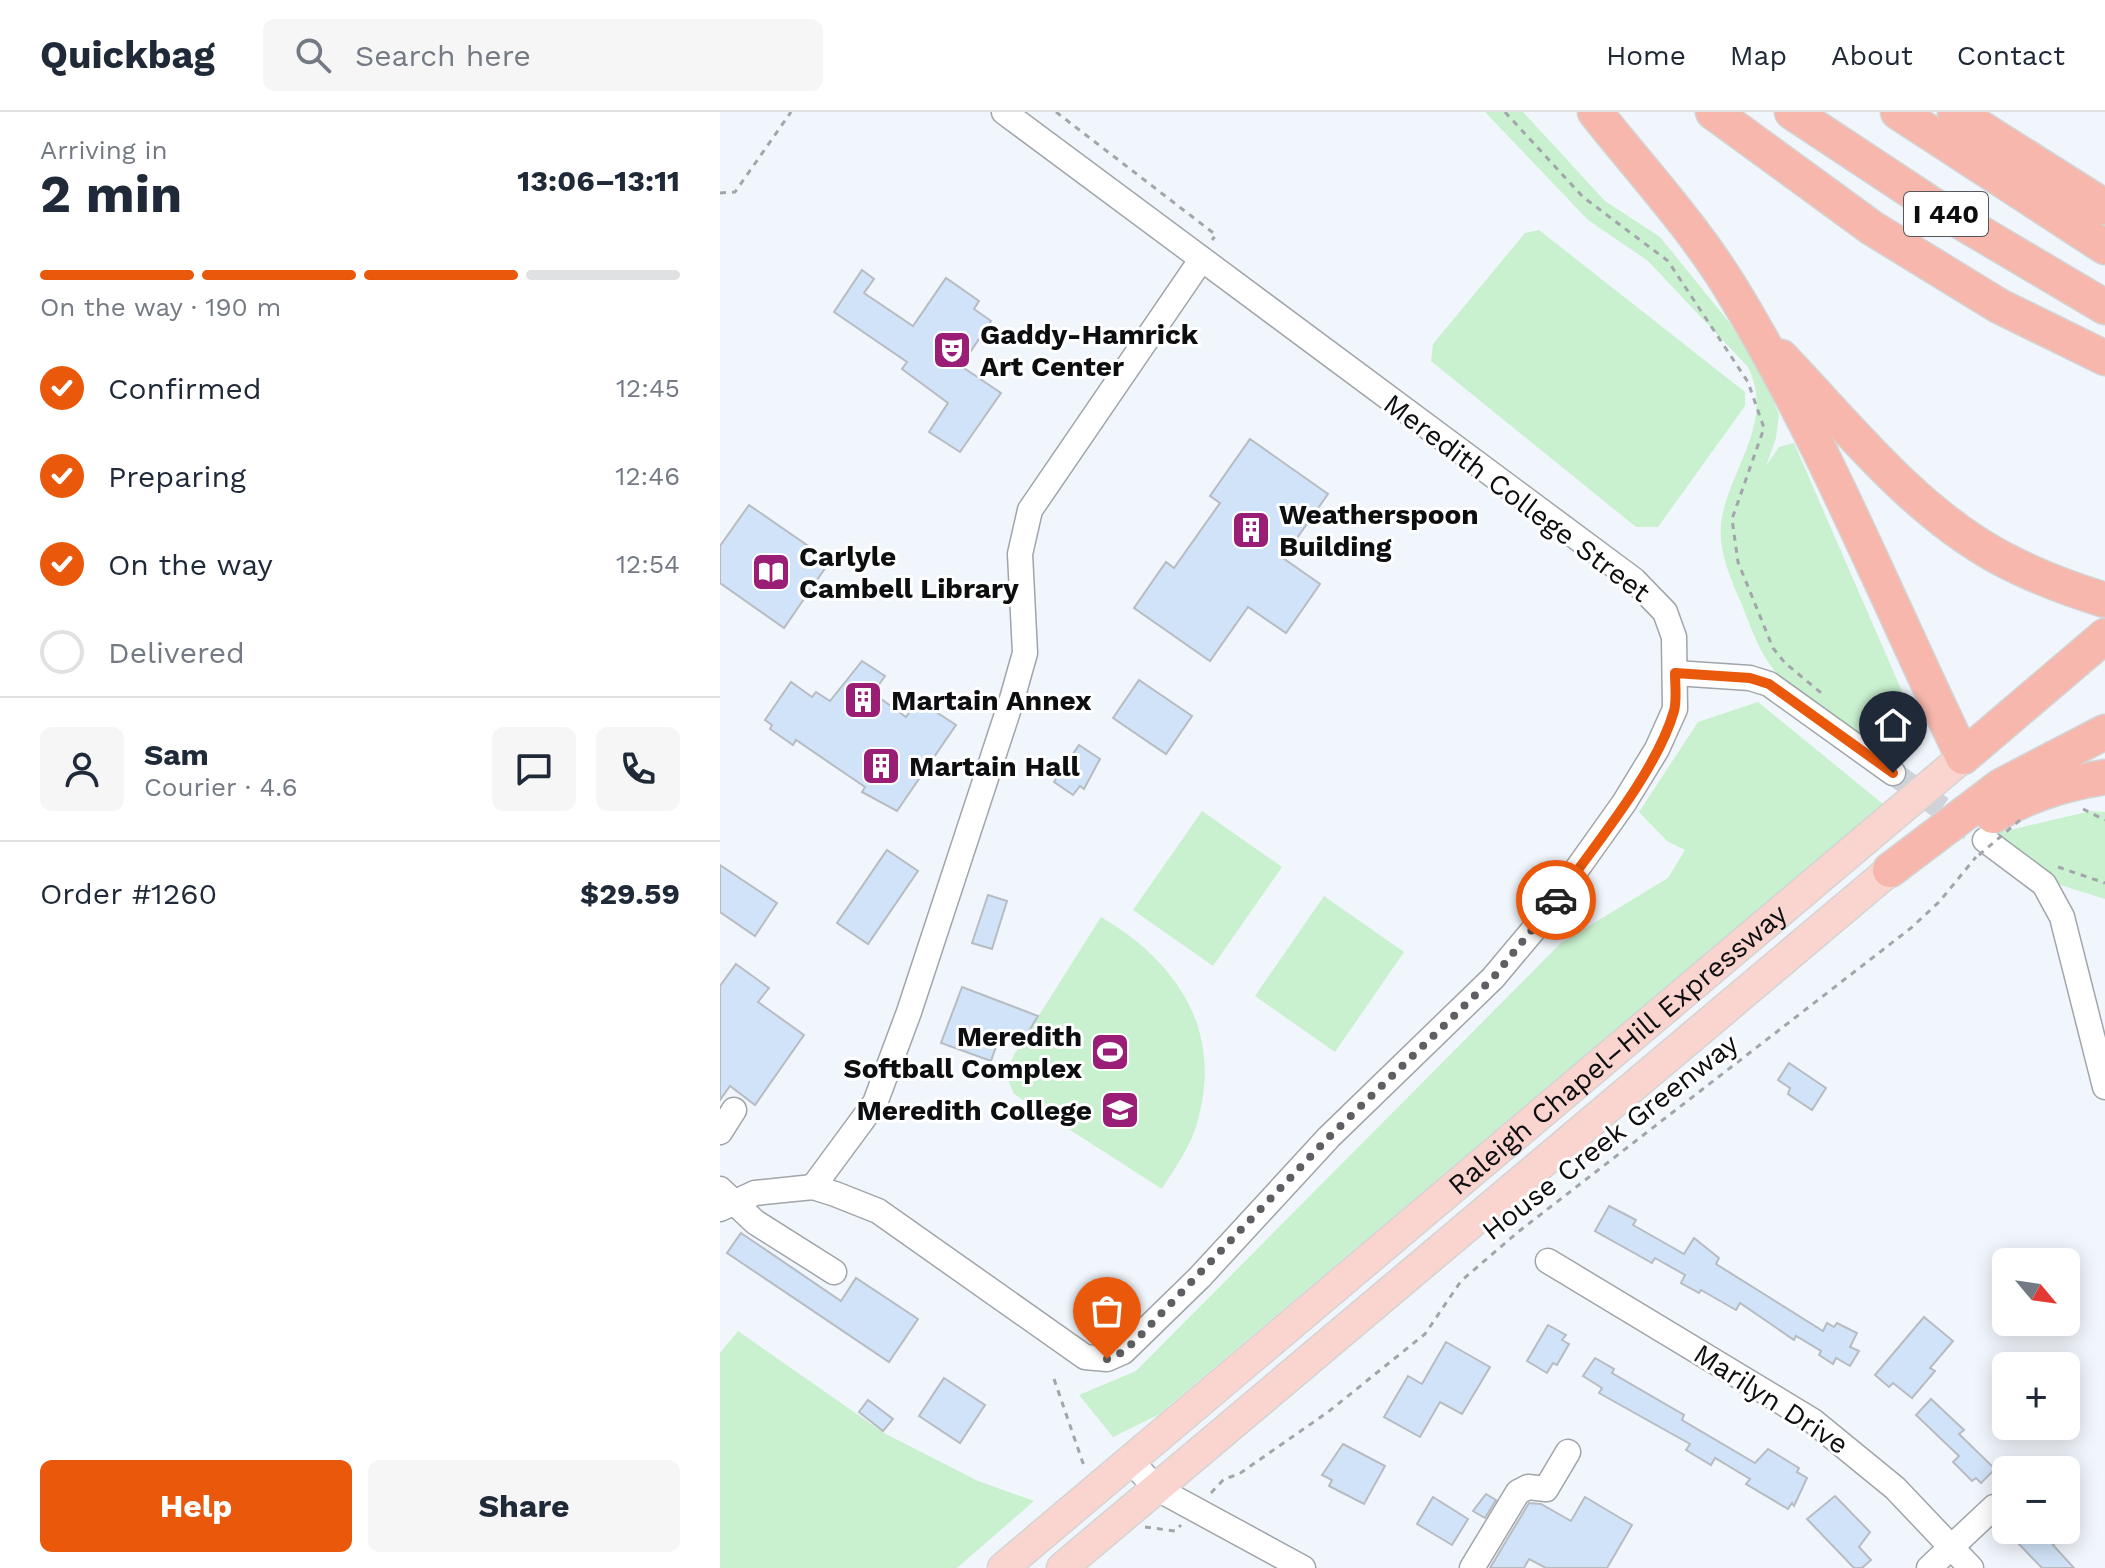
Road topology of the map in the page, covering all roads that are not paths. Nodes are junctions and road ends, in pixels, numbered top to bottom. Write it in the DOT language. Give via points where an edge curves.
graph roads {
  1 [pos="1004,112"];
  2 [pos="1595,112"];
  3 [pos="1713,112"];
  4 [pos="1792,112"];
  5 [pos="1898,112"];
  6 [pos="1955,112"];
  7 [pos="2105,207"];
  8 [pos="2105,247"];
  9 [pos="1201,260"];
  10 [pos="2105,307"];
  11 [pos="1754,327"];
  12 [pos="2105,358"];
  13 [pos="2101,599"];
  14 [pos="2105,636"];
  15 [pos="1675,673"];
  16 [pos="2105,732"];
  17 [pos="1963,757"];
  18 [pos="1893,773"];
  19 [pos="2105,777"];
  20 [pos="1989,840"];
  21 [pos="1890,870"];
  22 [pos="2103,1076"];
  23 [pos="734,1110"];
  24 [pos="720,1132"];
  25 [pos="813,1187"];
  26 [pos="725,1200"];
  27 [pos="1548,1261"];
  28 [pos="834,1272"];
  29 [pos="1568,1452"];
  30 [pos="1130,1460"];
  31 [pos="1156,1488"];
  32 [pos="1992,1509"];
  33 [pos="1950,1547"];
  34 [pos="1003,1568"];
  35 [pos="1062,1568"];
  36 [pos="1303,1568"];
  37 [pos="1472,1568"];
  38 [pos="1929,1568"];
  39 [pos="1971,1568"];
  1 -- 9 [label="street, Meredith College Street"];
  2 -- 11 [label="highway" via="1684,222"];
  3 -- 12 [label="highway" via="1872,228 1999,306"];
  4 -- 10 [label="highway, I 440" via="1931,204"];
  5 -- 8 [label="highway, I 440"];
  6 -- 7 [label="highway"];
  9 -- 15 [label="street, Meredith College Street" via="1634,580 1665,612 1674,637"];
  9 -- 25 [label="street" via="1030,510 1020,554 1025,653 1012,699 875,1103"];
  11 -- 13 [label="highway" via="1877,459 1948,523 1997,556"];
  11 -- 17 [label="highway"];
  14 -- 17 [label="highway, Raleigh Chapel–Hill Expressway"];
  15 -- 18 [label="street" via="1769,684"];
  15 -- 25 [label="street, Meredith College Street" via="1675,709 1657,749 1535,928 1493,978 1329,1137 1123,1352 1107,1359 1085,1357 878,1211"];
  16 -- 21 [label="highway, Raleigh Chapel–Hill Expressway" via="2001,786"];
  17 -- 30 [label="main road, Raleigh Chapel–Hill Expressway"];
  19 -- 21 [label="highway" via="2030,795"];
  20 -- 22 [label="street" via="2044,884 2062,917"];
  21 -- 31 [label="main road, Raleigh Chapel–Hill Expressway"];
  23 -- 24 [label="street"];
  25 -- 26 [label="street, Meredith College Street"];
  26 -- 28 [label="street"];
  27 -- 33 [label="street, Marilyn Drive" via="1813,1421 1895,1488"];
  29 -- 37 [label="street" via="1546,1489 1518,1492"];
  30 -- 31 [label="street"];
  30 -- 34 [label="main road, Raleigh Chapel–Hill Expressway"];
  31 -- 35 [label="main road, Raleigh Chapel–Hill Expressway"];
  31 -- 36 [label="street"];
  32 -- 33 [label="street"];
  33 -- 38 [label="street"];
  33 -- 39 [label="street, Marilyn Drive"];
}
